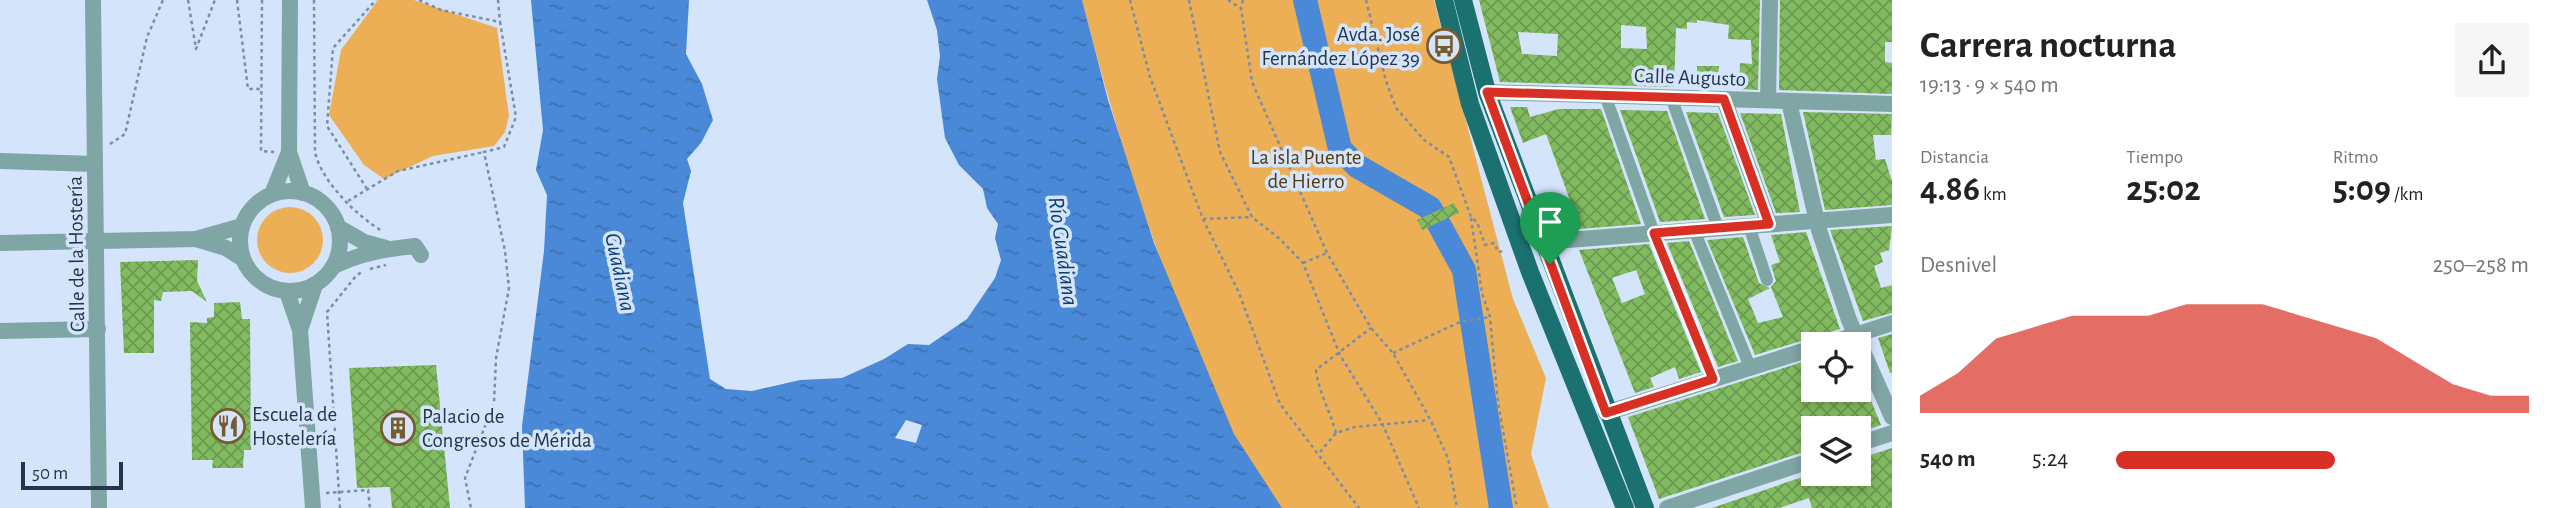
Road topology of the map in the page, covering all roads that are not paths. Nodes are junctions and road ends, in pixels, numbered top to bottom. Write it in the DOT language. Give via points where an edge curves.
graph roads {
  1 [pos="93,0"];
  2 [pos="289,0"];
  3 [pos="1444,0"];
  4 [pos="1462,0"];
  5 [pos="1770,0"];
  6 [pos="1487,92"];
  7 [pos="1605,96"];
  8 [pos="1671,97"];
  9 [pos="1724,99"];
  10 [pos="1768,100"];
  11 [pos="1789,102"];
  12 [pos="1892,104"];
  13 [pos="289,152"];
  14 [pos="95,158"];
  15 [pos="0,161"];
  16 [pos="303,193"];
  17 [pos="272,194"];
  18 [pos="1892,215"];
  19 [pos="1816,220"];
  20 [pos="1769,224"];
  21 [pos="242,226"];
  22 [pos="338,226"];
  23 [pos="1749,226"];
  24 [pos="1718,228"];
  25 [pos="1694,230"];
  26 [pos="1654,233"];
  27 [pos="196,239"];
  28 [pos="98,241"];
  29 [pos="1542,242"];
  30 [pos="0,243"];
  31 [pos="389,249"];
  32 [pos="421,255"];
  33 [pos="243,259"];
  34 [pos="334,266"];
  35 [pos="1767,280"];
  36 [pos="315,285"];
  37 [pos="288,292"];
  38 [pos="1892,323"];
  39 [pos="98,329"];
  40 [pos="300,330"];
  41 [pos="0,331"];
  42 [pos="1854,332"];
  43 [pos="1864,332"];
  44 [pos="1801,352"];
  45 [pos="1751,368"];
  46 [pos="1871,370"];
  47 [pos="1713,379"];
  48 [pos="1606,413"];
  49 [pos="1892,417"];
  50 [pos="1892,433"];
  51 [pos="1871,440"];
  52 [pos="1801,464"];
  53 [pos="312,501"];
  54 [pos="99,508"];
  55 [pos="1625,508"];
  56 [pos="1645,508"];
  57 [pos="1667,508"];
  1 -- 14 [label="street, Calle de la Hostería"];
  2 -- 13 [label="street"];
  3 -- 55 [label="main road" via="1470,104 1530,272"];
  4 -- 6 [label="main road"];
  5 -- 10 [label="street"];
  6 -- 7 [label="street, Calle Augusto"];
  6 -- 29 [label="main road"];
  7 -- 8 [label="street, Calle Augusto"];
  7 -- 26 [label="street"];
  8 -- 9 [label="street, Calle Augusto"];
  8 -- 24 [label="street"];
  9 -- 10 [label="street, Calle Augusto"];
  9 -- 20 [label="street"];
  10 -- 11 [label="street, Calle Augusto"];
  11 -- 12 [label="street, Calle Augusto"];
  11 -- 19 [label="street"];
  13 -- 16 [label="street"];
  13 -- 17 [label="street"];
  14 -- 15 [label="street"];
  14 -- 28 [label="street, Calle de la Hostería"];
  16 -- 17 [label="street"];
  16 -- 22 [label="street" via="319,200"];
  17 -- 21 [label="street" via="259,202"];
  18 -- 19 [label="street"];
  19 -- 20 [label="street"];
  19 -- 42 [label="street"];
  20 -- 23 [label="street"];
  21 -- 27 [label="street"];
  21 -- 33 [label="street"];
  22 -- 31 [label="street" via="364,242"];
  22 -- 34 [label="street" via="341,240"];
  23 -- 24 [label="street"];
  23 -- 35 [label="street"];
  24 -- 25 [label="street"];
  25 -- 26 [label="street"];
  25 -- 45 [label="street"];
  26 -- 29 [label="street"];
  26 -- 47 [label="street"];
  27 -- 28 [label="street"];
  27 -- 33 [label="street"];
  28 -- 30 [label="street"];
  28 -- 39 [label="street, Calle de la Hostería"];
  29 -- 48 [label="main road"];
  31 -- 32 [label="street" via="415,246"];
  31 -- 34 [label="street" via="357,254"];
  33 -- 37 [label="street" via="265,285"];
  34 -- 36 [label="street"];
  36 -- 37 [label="street"];
  36 -- 40 [label="street"];
  37 -- 40 [label="street"];
  38 -- 43 [label="street"];
  39 -- 41 [label="street"];
  39 -- 54 [label="street, Calle de la Hostería"];
  40 -- 53 [label="street"];
  44 -- 45 [label="street"];
  45 -- 47 [label="street"];
  46 -- 49 [label="street"];
  47 -- 48 [label="street"];
  48 -- 56 [label="main road"];
  50 -- 51 [label="street"];
  52 -- 57 [label="street"];
}
